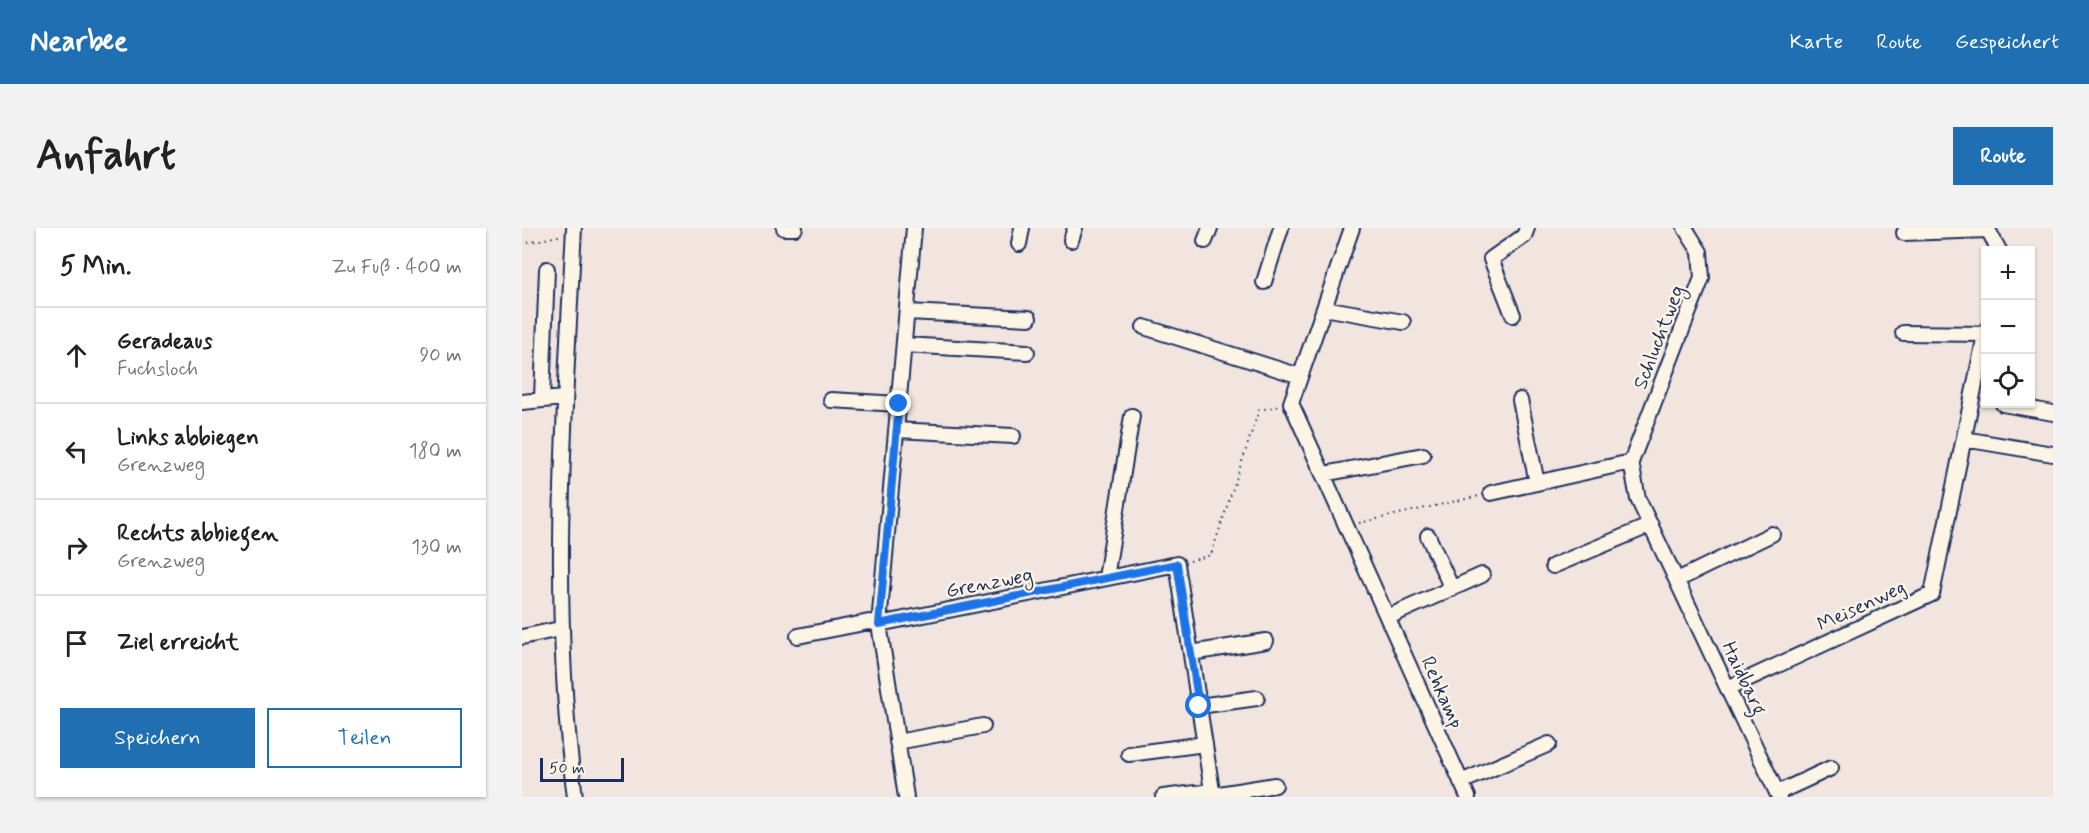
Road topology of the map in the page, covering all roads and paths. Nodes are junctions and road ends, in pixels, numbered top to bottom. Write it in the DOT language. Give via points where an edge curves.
graph roads {
  1 [pos="784,228"];
  2 [pos="795,228"];
  3 [pos="914,228"];
  4 [pos="1022,228"];
  5 [pos="1281,228"];
  6 [pos="1352,228"];
  7 [pos="1527,228"];
  8 [pos="1684,228"];
  9 [pos="1988,229"];
  10 [pos="574,230"];
  11 [pos="1904,233"];
  12 [pos="522,244"];
  13 [pos="1018,244"];
  14 [pos="1997,246"];
  15 [pos="547,269"];
  16 [pos="1264,282"];
  17 [pos="1324,308"];
  18 [pos="907,312"];
  19 [pos="1513,315"];
  20 [pos="1029,318"];
  21 [pos="1402,322"];
  22 [pos="1144,327"];
  23 [pos="1981,332"];
  24 [pos="1903,333"];
  25 [pos="904,345"];
  26 [pos="1027,352"];
  27 [pos="1983,354"];
  28 [pos="1300,376"];
  29 [pos="542,398"];
  30 [pos="564,398"];
  31 [pos="1979,399"];
  32 [pos="831,400"];
  33 [pos="1520,400"];
  34 [pos="522,402"];
  35 [pos="1291,403"];
  36 [pos="899,404"];
  37 [pos="2025,408"];
  38 [pos="2053,413"];
  39 [pos="1132,416"];
  40 [pos="896,430"];
  41 [pos="1013,436"];
  42 [pos="1964,439"];
  43 [pos="2053,454"];
  44 [pos="1423,455"];
  45 [pos="1631,462"];
  46 [pos="1324,474"];
  47 [pos="1537,483"];
  48 [pos="1491,493"];
  49 [pos="1348,525"];
  50 [pos="1651,525"];
  51 [pos="1772,534"];
  52 [pos="1428,536"];
  53 [pos="1177,564"];
  54 [pos="1553,566"];
  55 [pos="1482,575"];
  56 [pos="1106,578"];
  57 [pos="1677,580"];
  58 [pos="1452,589"];
  59 [pos="1389,617"];
  60 [pos="879,624"];
  61 [pos="560,629"];
  62 [pos="798,636"];
  63 [pos="522,637"];
  64 [pos="1266,641"];
  65 [pos="1191,653"];
  66 [pos="1728,688"];
  67 [pos="1257,698"];
  68 [pos="1199,706"];
  69 [pos="983,726"];
  70 [pos="897,742"];
  71 [pos="1205,744"];
  72 [pos="1550,744"];
  73 [pos="1129,754"];
  74 [pos="1831,768"];
  75 [pos="1461,782"];
  76 [pos="1275,785"];
  77 [pos="1213,794"];
  78 [pos="1778,795"];
  79 [pos="575,797"];
  80 [pos="906,797"];
  81 [pos="1163,797"];
  82 [pos="1468,797"];
  1 -- 2 [label="street"];
  3 -- 18 [label="street"];
  4 -- 13 [label="street"];
  5 -- 16 [label="street"];
  6 -- 17 [label="street"];
  7 -- 19 [label="street" via="1524,236 1491,259"];
  8 -- 45 [label="street, Schluchtweg" via="1700,252 1702,278"];
  9 -- 11 [label="street"];
  9 -- 14 [label="street"];
  10 -- 12 [label="path"];
  10 -- 30 [label="street"];
  15 -- 29 [label="street"];
  17 -- 21 [label="street"];
  17 -- 28 [label="street"];
  18 -- 20 [label="street"];
  18 -- 25 [label="street"];
  22 -- 28 [label="street"];
  23 -- 24 [label="street, Meisenweg"];
  25 -- 26 [label="street"];
  25 -- 36 [label="street"];
  27 -- 31 [label="street, Meisenweg"];
  28 -- 35 [label="street"];
  29 -- 30 [label="street"];
  29 -- 34 [label="street"];
  30 -- 61 [label="street"];
  31 -- 42 [label="street, Meisenweg"];
  32 -- 36 [label="street"];
  33 -- 47 [label="street"];
  35 -- 46 [label="street, Rehkamp"];
  35 -- 53 [label="path" via="1260,410 1211,555"];
  36 -- 40 [label="street"];
  37 -- 38 [label="street"];
  39 -- 56 [label="street"];
  40 -- 41 [label="street"];
  40 -- 60 [label="street"];
  42 -- 43 [label="street"];
  42 -- 66 [label="street, Meisenweg" via="1932,594"];
  44 -- 46 [label="street"];
  45 -- 47 [label="street"];
  45 -- 50 [label="street, Haidbarg" via="1638,498"];
  46 -- 49 [label="street, Rehkamp"];
  47 -- 48 [label="street"];
  48 -- 49 [label="path"];
  49 -- 59 [label="street, Rehkamp"];
  50 -- 54 [label="street"];
  50 -- 57 [label="street, Haidbarg"];
  51 -- 57 [label="street"];
  52 -- 58 [label="street"];
  53 -- 56 [label="street, Grenzweg"];
  53 -- 65 [label="street"];
  55 -- 58 [label="street"];
  56 -- 60 [label="street, Grenzweg"];
  57 -- 66 [label="street, Haidbarg"];
  58 -- 59 [label="street"];
  59 -- 75 [label="street, Rehkamp"];
  60 -- 62 [label="street, Grenzweg" via="869,622"];
  60 -- 70 [label="street"];
  61 -- 63 [label="street"];
  61 -- 79 [label="street"];
  64 -- 65 [label="street"];
  65 -- 68 [label="street"];
  66 -- 78 [label="street, Haidbarg"];
  67 -- 68 [label="street"];
  68 -- 71 [label="street"];
  69 -- 70 [label="street"];
  70 -- 80 [label="street"];
  71 -- 73 [label="street"];
  71 -- 77 [label="street"];
  72 -- 75 [label="street"];
  74 -- 78 [label="street, Haidbarg"];
  75 -- 82 [label="street, Rehkamp"];
  76 -- 77 [label="street"];
  77 -- 81 [label="street"];
}
